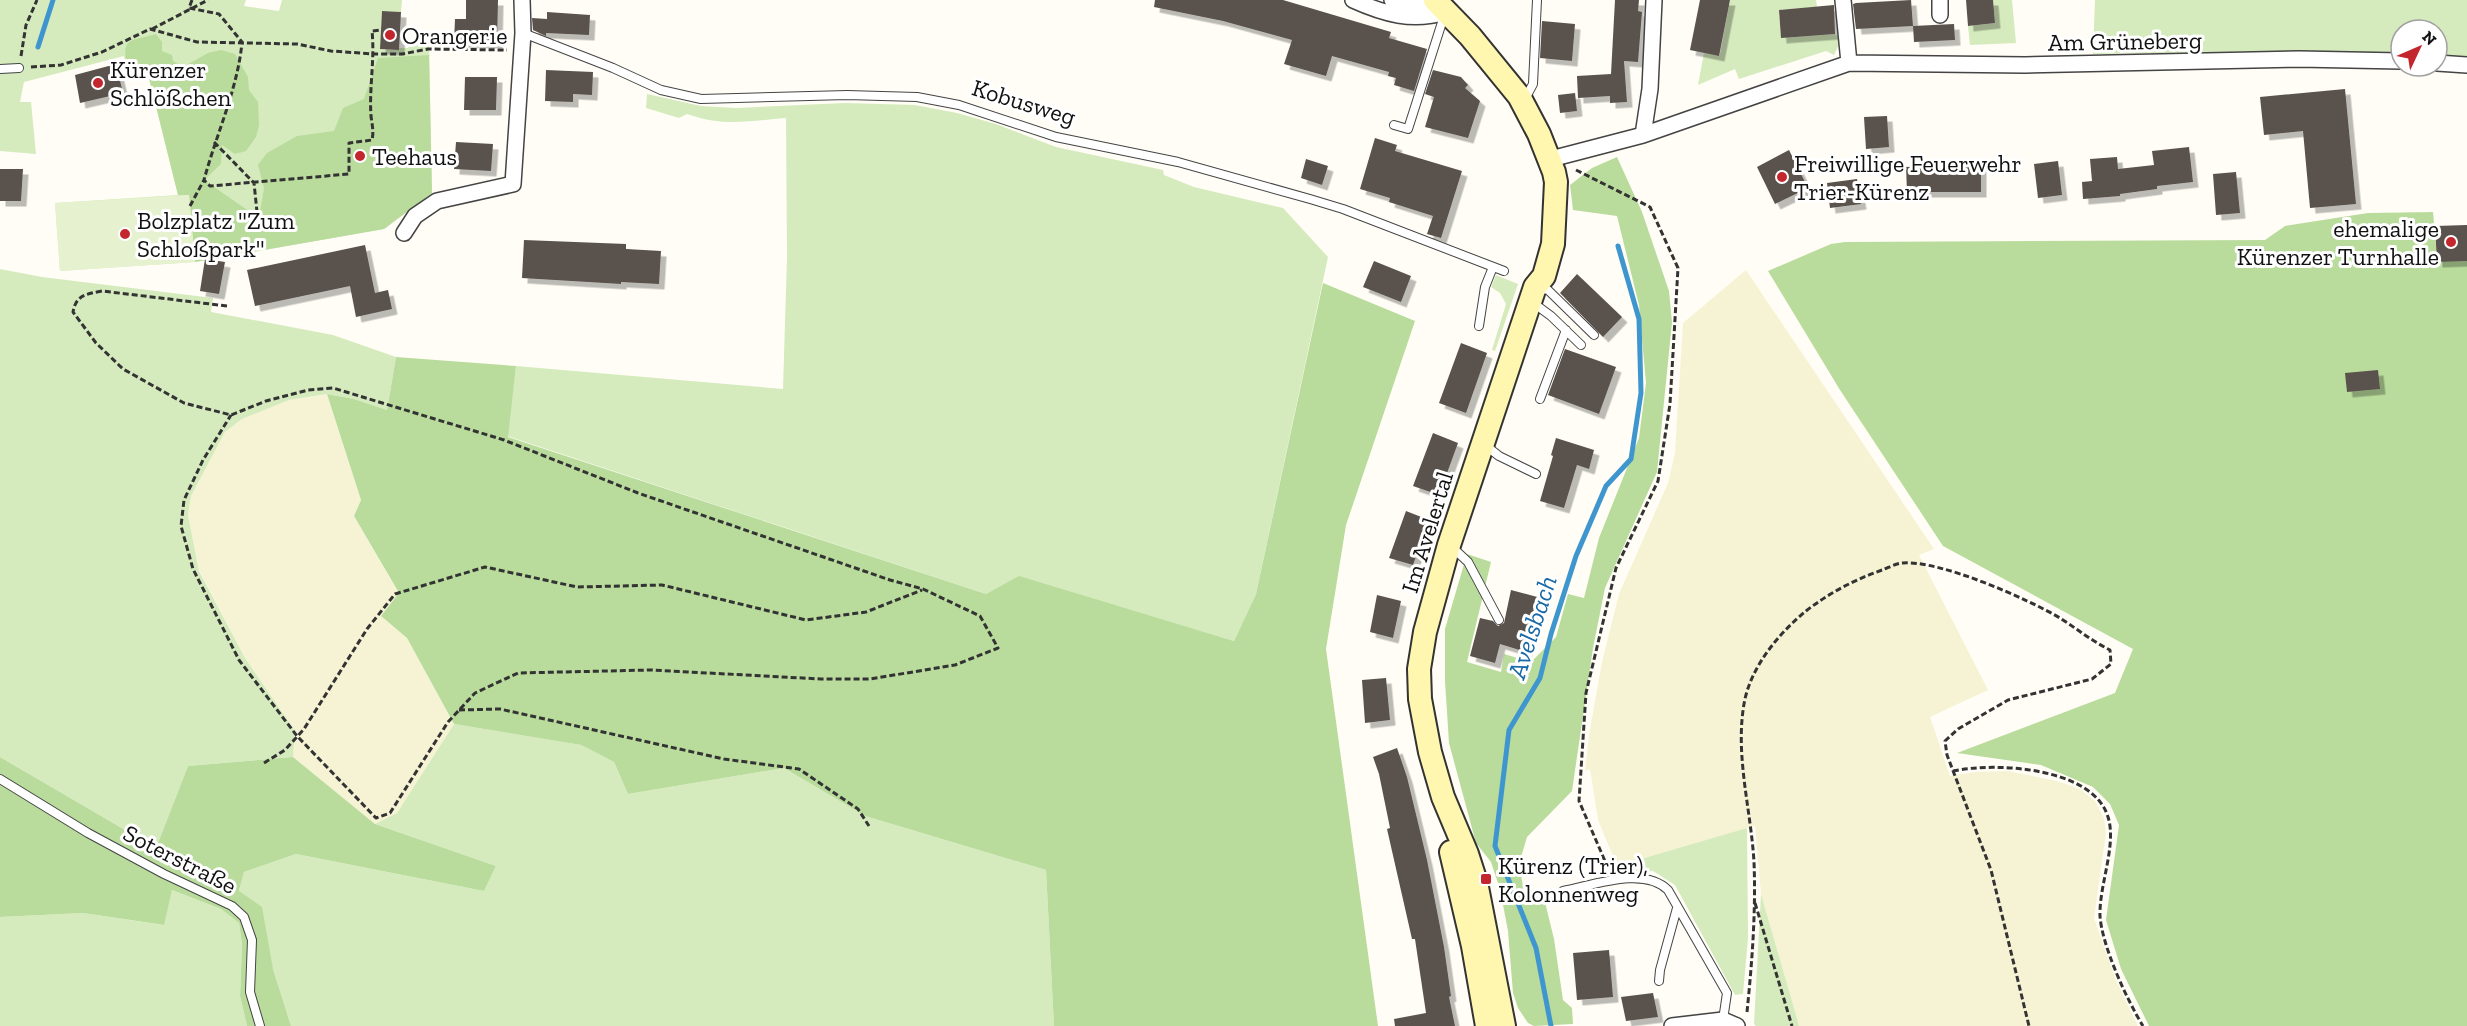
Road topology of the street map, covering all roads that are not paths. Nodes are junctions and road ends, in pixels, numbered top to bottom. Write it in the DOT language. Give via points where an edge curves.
graph roads {
  1 [pos="522,0"];
  2 [pos="1353,0"];
  3 [pos="1364,0"];
  4 [pos="1392,0"];
  5 [pos="1537,0"];
  6 [pos="1654,0"];
  7 [pos="1843,0"];
  8 [pos="1440,6"];
  9 [pos="523,33"];
  10 [pos="2389,61"];
  11 [pos="1849,63"];
  12 [pos="2449,64"];
  13 [pos="2467,65"];
  14 [pos="19,68"];
  15 [pos="0,69"];
  16 [pos="1523,103"];
  17 [pos="1395,125"];
  18 [pos="1643,135"];
  19 [pos="1547,160"];
  20 [pos="404,233"];
  21 [pos="1493,267"];
  22 [pos="1504,271"];
  23 [pos="1533,294"];
  24 [pos="1479,326"];
  25 [pos="1566,330"];
  26 [pos="1594,335"];
  27 [pos="1581,345"];
  28 [pos="1540,399"];
  29 [pos="1484,444"];
  30 [pos="1536,474"];
  31 [pos="1449,545"];
  32 [pos="1499,620"];
  33 [pos="0,779"];
  34 [pos="1443,797"];
  35 [pos="1563,891"];
  36 [pos="1677,908"];
  37 [pos="1659,981"];
  38 [pos="1723,1020"];
  39 [pos="1742,1021"];
  40 [pos="260,1026"];
  41 [pos="1487,1026"];
  42 [pos="1504,1026"];
  43 [pos="1672,1026"];
  1 -- 9 [label="street"];
  2 -- 3 [label="street"];
  2 -- 8 [label="street" via="1373,10 1425,18"];
  4 -- 8 [label="street"];
  5 -- 16 [label="lane" via="1533,84"];
  6 -- 18 [label="street" via="1650,88"];
  7 -- 11 [label="street"];
  8 -- 16 [label="main road" via="1492,61"];
  8 -- 17 [label="lane" via="1408,129"];
  9 -- 20 [label="street" via="513,184 437,201 415,216"];
  9 -- 21 [label="lane, Kobusweg" via="661,90 701,99 847,95 916,97 959,105 1056,137 1178,162 1343,209"];
  10 -- 11 [label="street, Am Grüneberg"];
  11 -- 18 [label="street, Am Grüneberg"];
  12 -- 13 [label="street"];
  14 -- 15 [label="lane"];
  16 -- 19 [label="main road"];
  18 -- 19 [label="street, Am Grüneberg"];
  19 -- 23 [label="main road, Im Avelertal" via="1542,171"];
  21 -- 22 [label="lane, Kobusweg"];
  21 -- 24 [label="lane" via="1485,286"];
  23 -- 25 [label="lane"];
  23 -- 26 [label="lane" via="1548,290"];
  23 -- 29 [label="main road, Im Avelertal"];
  25 -- 27 [label="lane"];
  25 -- 28 [label="lane"];
  29 -- 30 [label="lane"];
  29 -- 31 [label="main road, Im Avelertal"];
  31 -- 32 [label="lane" via="1468,562"];
  31 -- 34 [label="main road, Im Avelertal" via="1419,669 1430,752"];
  33 -- 40 [label="lane, Soterstraße" via="88,833 232,906 244,917 252,940 250,992"];
  34 -- 41 [label="main road, Im Avelertal" via="1447,836"];
  34 -- 42 [label="main road, Im Avelertal" via="1476,882"];
  35 -- 36 [label="lane" via="1645,877 1660,882"];
  36 -- 37 [label="lane"];
  36 -- 38 [label="lane" via="1727,993"];
  38 -- 39 [label="street"];
  38 -- 43 [label="street"];
}
